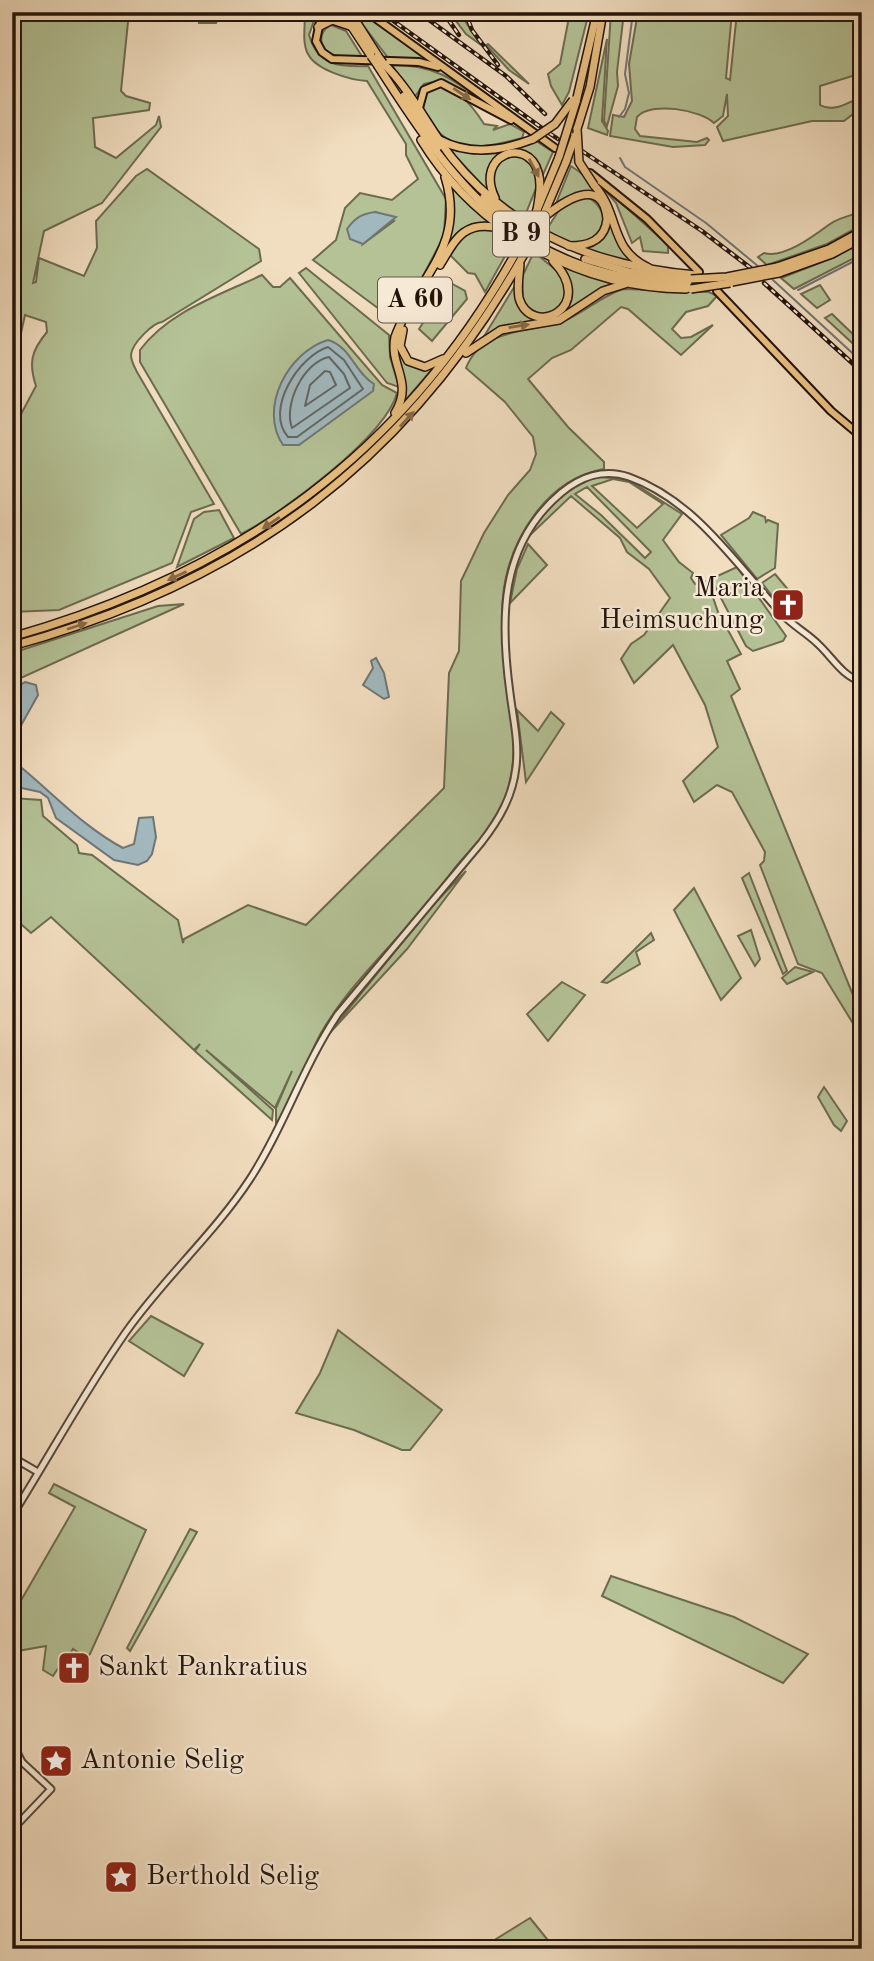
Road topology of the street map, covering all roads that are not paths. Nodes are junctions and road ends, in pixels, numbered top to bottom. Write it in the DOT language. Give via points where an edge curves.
graph roads {
  1 [pos="322,12"];
  2 [pos="342,12"];
  3 [pos="350,12"];
  4 [pos="367,12"];
  5 [pos="597,12"];
  6 [pos="603,12"];
  7 [pos="318,27"];
  8 [pos="356,31"];
  9 [pos="380,62"];
  10 [pos="451,73"];
  11 [pos="401,103"];
  12 [pos="577,103"];
  13 [pos="419,110"];
  14 [pos="520,124"];
  15 [pos="577,129"];
  16 [pos="438,139"];
  17 [pos="555,148"];
  18 [pos="562,159"];
  19 [pos="443,173"];
  20 [pos="590,173"];
  21 [pos="497,202"];
  22 [pos="537,210"];
  23 [pos="543,218"];
  24 [pos="535,224"];
  25 [pos="504,229"];
  26 [pos="862,231"];
  27 [pos="862,238"];
  28 [pos="565,246"];
  29 [pos="524,247"];
  30 [pos="547,256"];
  31 [pos="521,261"];
  32 [pos="778,270"];
  33 [pos="656,271"];
  34 [pos="693,280"];
  35 [pos="729,280"];
  36 [pos="630,284"];
  37 [pos="717,291"];
  38 [pos="449,355"];
  39 [pos="459,357"];
  40 [pos="387,426"];
  41 [pos="862,438"];
  42 [pos="12,636"];
  43 [pos="12,646"];
  44 [pos="862,682"];
  45 [pos="12,1457"];
  46 [pos="36,1471"];
  47 [pos="12,1516"];
  48 [pos="12,1742"];
  49 [pos="22,1762"];
  50 [pos="12,1771"];
  51 [pos="12,1830"];
  1 -- 7 [label="main road"];
  2 -- 8 [label="highway, B 9"];
  3 -- 9 [label="highway, B 9"];
  4 -- 10 [label="main road"];
  5 -- 12 [label="highway, A 60"];
  6 -- 12 [label="highway, A 60"];
  7 -- 8 [label="highway" via="336,20"];
  7 -- 10 [label="main road" via="317,44 332,59 419,62"];
  8 -- 9 [label="highway, B 9"];
  9 -- 11 [label="highway, B 9"];
  9 -- 13 [label="highway"];
  9 -- 34 [label="highway, B 9" via="452,164 519,224 558,247 610,267"];
  10 -- 14 [label="main road"];
  11 -- 19 [label="highway"];
  11 -- 34 [label="highway, B 9" via="465,188 499,219 542,247 622,276"];
  12 -- 15 [label="highway, A 60"];
  12 -- 16 [label="highway, bridge" via="533,139 475,151"];
  12 -- 18 [label="highway, A 60, bridge"];
  13 -- 14 [label="main road, one-way" via="424,90 444,83"];
  13 -- 16 [label="highway"];
  14 -- 17 [label="main road"];
  15 -- 18 [label="highway, A 60, bridge"];
  15 -- 33 [label="highway, A 60, bridge" via="579,162 608,203 617,238 625,252"];
  16 -- 21 [label="highway"];
  18 -- 22 [label="highway, A 60"];
  18 -- 23 [label="highway, A 60"];
  19 -- 25 [label="highway"];
  19 -- 40 [label="highway, A 60" via="451,200 450,228 395,337 404,390"];
  20 -- 34 [label="main road" via="647,219"];
  21 -- 22 [label="highway, A 60, one-way" via="489,184 491,168 504,155 518,153 532,160 538,171"];
  21 -- 28 [label="highway"];
  22 -- 24 [label="highway, A 60"];
  23 -- 24 [label="highway, A 60"];
  23 -- 28 [label="highway, B 9" via="576,195 589,195 601,203 607,215 601,236 588,244"];
  24 -- 29 [label="highway, A 60, bridge"];
  25 -- 30 [label="highway"];
  25 -- 38 [label="highway, B 9" via="479,225 461,232 402,331 401,352 412,364 428,366"];
  26 -- 32 [label="highway"];
  27 -- 32 [label="highway" via="832,254"];
  28 -- 33 [label="highway"];
  29 -- 31 [label="highway, A 60"];
  29 -- 38 [label="highway, A 60"];
  30 -- 31 [label="highway, A 60" via="569,288 566,304 551,316 536,316 522,305 518,287"];
  30 -- 36 [label="highway"];
  31 -- 39 [label="highway, A 60"];
  32 -- 35 [label="highway, bridge"];
  33 -- 34 [label="highway"];
  34 -- 35 [label="highway, bridge"];
  34 -- 35 [label="highway, bridge"];
  34 -- 36 [label="highway"];
  39 -- 36 [label="highway, one-way" via="501,330 559,320 603,291"];
  37 -- 41 [label="main road"];
  38 -- 40 [label="highway, A 60"];
  43 -- 39 [label="highway, A 60, one-way" via="134,606 246,550 356,468 396,431"];
  40 -- 42 [label="highway, A 60, one-way" via="324,484 241,542 138,594"];
  44 -- 46 [label="street" via="846,674 789,621 705,528 642,483 621,474 596,474 570,486 538,516 514,557 504,602 517,754 512,788 498,820 338,1014 251,1178 127,1331"];
  45 -- 46 [label="street"];
  46 -- 47 [label="street"];
  48 -- 49 [label="street"];
  49 -- 50 [label="street"];
  49 -- 51 [label="street" via="51,1789"];
}
